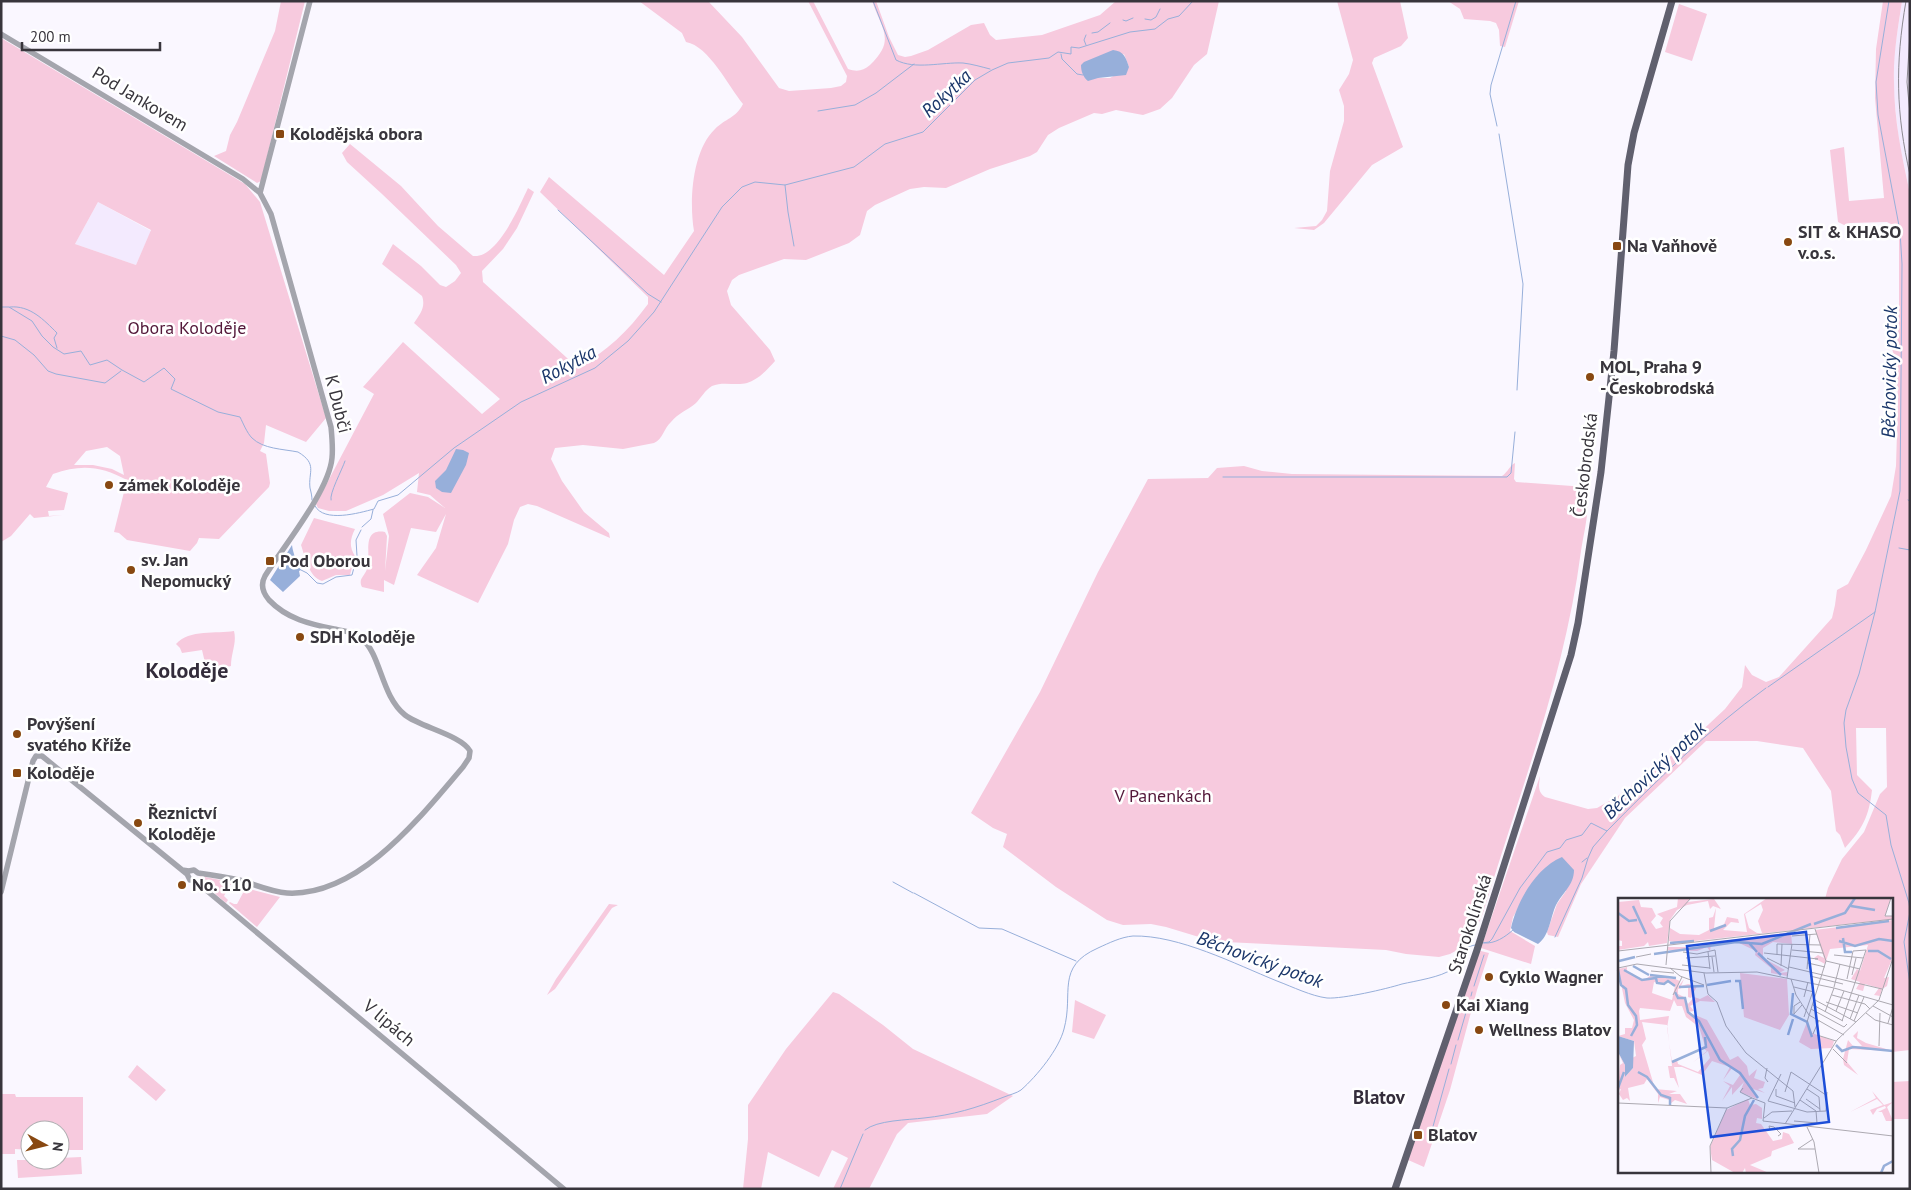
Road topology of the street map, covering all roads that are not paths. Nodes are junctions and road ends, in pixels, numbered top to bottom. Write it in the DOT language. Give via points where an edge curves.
graph roads {
  1 [pos="310,1"];
  2 [pos="1672,1"];
  3 [pos="1,34"];
  4 [pos="260,193"];
  5 [pos="1514,840"];
  6 [pos="188,873"];
  7 [pos="198,873"];
  8 [pos="194,880"];
  9 [pos="1,892"];
  10 [pos="564,1189"];
  11 [pos="1395,1189"];
  1 -- 4 [label="street"];
  2 -- 5 [label="main road, Českobrodská" via="1628,165 1601,472 1578,623"];
  3 -- 4 [label="street, Pod Jankovem" via="243,179"];
  4 -- 7 [label="street, K Dubči" via="271,214 331,427 332,460 317,498 265,576 262,584 266,596 282,613 348,632 363,640 372,652 392,699 404,714 457,740 470,752 466,762 413,825 372,860 338,882 301,893 286,893"];
  5 -- 11 [label="main road, Starokolínská"];
  6 -- 7 [label="street" via="194,870"];
  6 -- 8 [label="street" via="190,880"];
  6 -- 9 [label="street" via="43,757 37,756 30,772"];
  7 -- 8 [label="street"];
  8 -- 10 [label="street, V lipách"];
}
